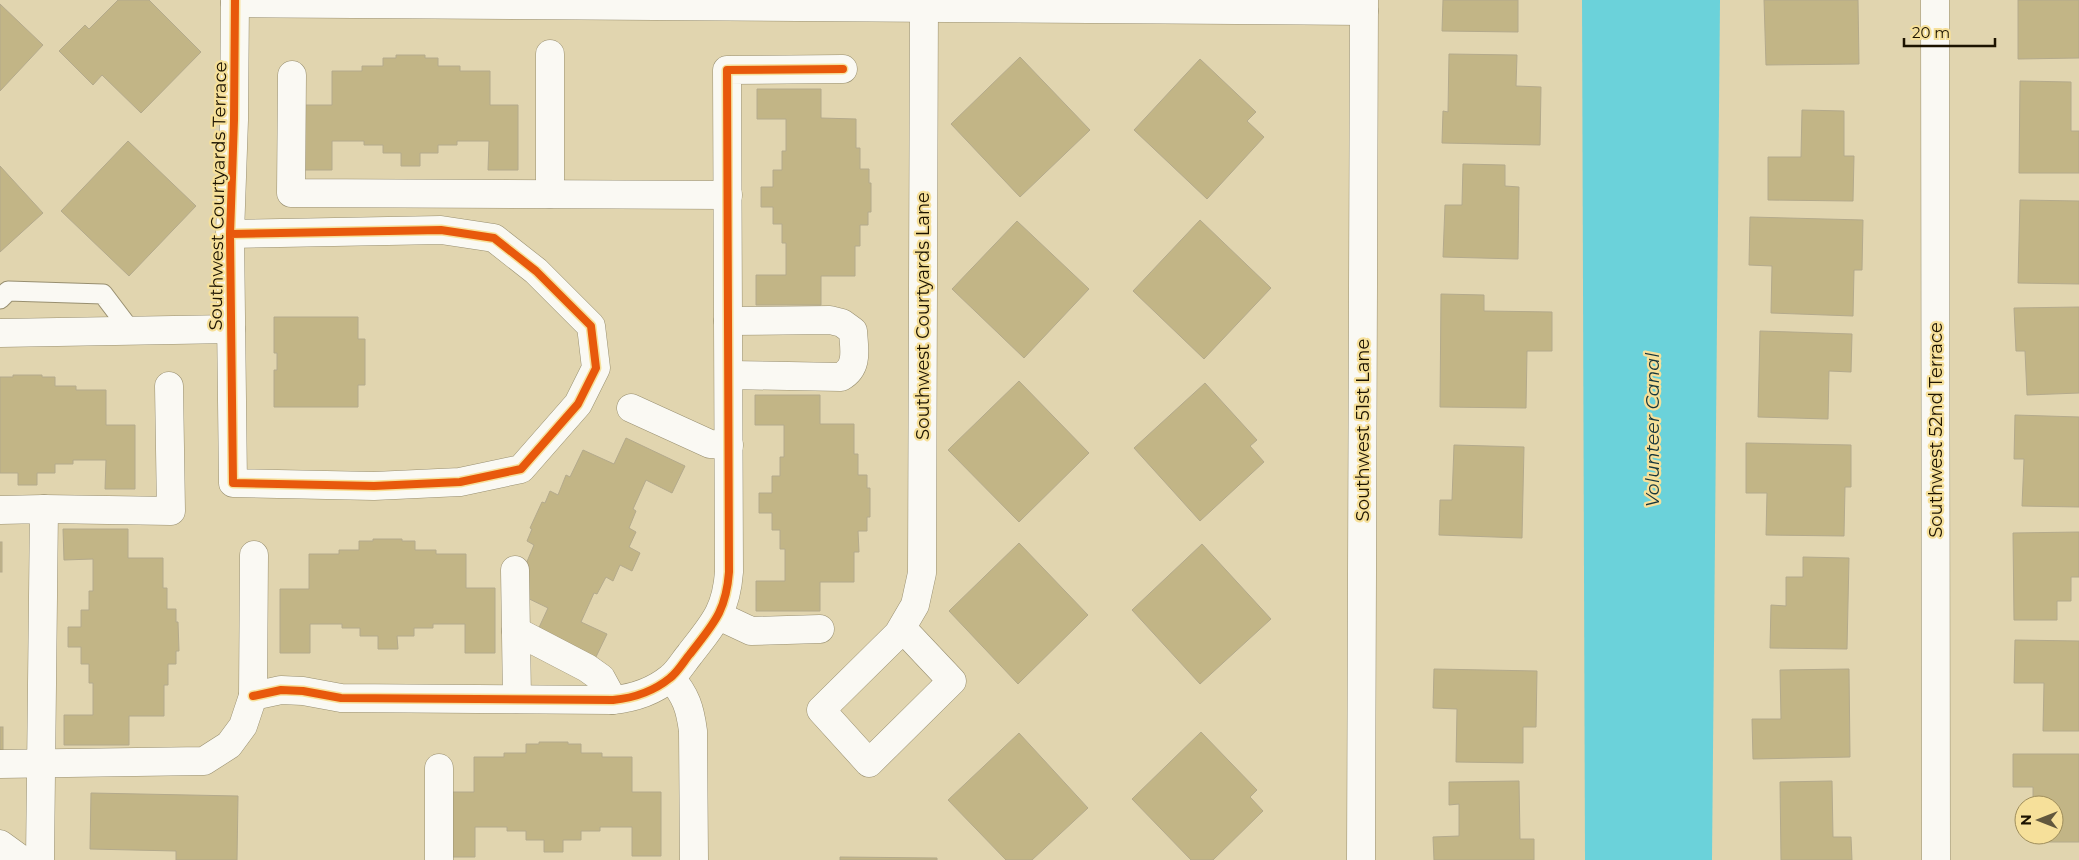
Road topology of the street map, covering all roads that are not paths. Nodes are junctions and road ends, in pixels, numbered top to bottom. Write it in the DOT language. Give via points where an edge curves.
graph roads {
  1 [pos="1936,0"];
  2 [pos="235,2"];
  3 [pos="924,3"];
  4 [pos="1364,6"];
  5 [pos="550,54"];
  6 [pos="843,69"];
  7 [pos="292,75"];
  8 [pos="550,194"];
  9 [pos="728,195"];
  10 [pos="230,234"];
  11 [pos="0,299"];
  12 [pos="728,321"];
  13 [pos="231,329"];
  14 [pos="132,331"];
  15 [pos="0,333"];
  16 [pos="729,375"];
  17 [pos="169,386"];
  18 [pos="630,408"];
  19 [pos="729,445"];
  20 [pos="44,509"];
  21 [pos="0,510"];
  22 [pos="254,556"];
  23 [pos="515,570"];
  24 [pos="718,616"];
  25 [pos="902,628"];
  26 [pos="820,629"];
  27 [pos="516,631"];
  28 [pos="671,678"];
  29 [pos="253,696"];
  30 [pos="517,699"];
  31 [pos="613,700"];
  32 [pos="0,764"];
  33 [pos="41,764"];
  34 [pos="439,768"];
  35 [pos="0,844"];
  36 [pos="22,860"];
  37 [pos="40,860"];
  38 [pos="439,860"];
  39 [pos="694,860"];
  40 [pos="1361,860"];
  41 [pos="1936,860"];
  1 -- 41 [label="street, Southwest 52nd Terrace"];
  2 -- 3 [label="street" via="742,8"];
  2 -- 10 [label="street, Southwest Courtyards Terrace"];
  3 -- 4 [label="street"];
  3 -- 25 [label="street, Southwest Courtyards Lane" via="922,573 915,605"];
  4 -- 40 [label="street, Southwest 51st Lane"];
  5 -- 8 [label="street"];
  6 -- 9 [label="street" via="727,70"];
  7 -- 8 [label="street" via="291,193"];
  8 -- 9 [label="street"];
  9 -- 12 [label="street"];
  10 -- 13 [label="street, Southwest Courtyards Terrace"];
  10 -- 13 [label="street, Southwest Courtyards Terrace" via="441,230 494,238 536,271 591,326 596,368 578,404 521,469 450,483 374,486 233,483"];
  11 -- 14 [label="lane" via="8,291 103,294"];
  12 -- 16 [label="street"];
  12 -- 16 [label="street" via="830,320 842,323 853,331 854,362 849,372 841,377"];
  13 -- 14 [label="street"];
  14 -- 15 [label="street"];
  16 -- 19 [label="street"];
  17 -- 20 [label="street" via="171,511"];
  18 -- 19 [label="street" via="710,444"];
  19 -- 24 [label="street" via="729,572 727,594"];
  20 -- 21 [label="street"];
  20 -- 33 [label="street"];
  22 -- 29 [label="street"];
  23 -- 27 [label="street"];
  24 -- 26 [label="street" via="751,631"];
  24 -- 28 [label="street"];
  25 -- 25 [label="street, Southwest Courtyards Lane" via="821,710 869,763 952,681"];
  27 -- 30 [label="street"];
  27 -- 31 [label="street" via="587,668 600,678"];
  28 -- 31 [label="street" via="632,698"];
  28 -- 39 [label="street" via="682,691 690,710 693,731"];
  29 -- 30 [label="street" via="280,690 341,698"];
  29 -- 33 [label="street" via="243,726 229,745 204,761"];
  30 -- 31 [label="street"];
  32 -- 33 [label="street"];
  33 -- 37 [label="street"];
  34 -- 38 [label="street"];
  35 -- 36 [label="street"];
}
